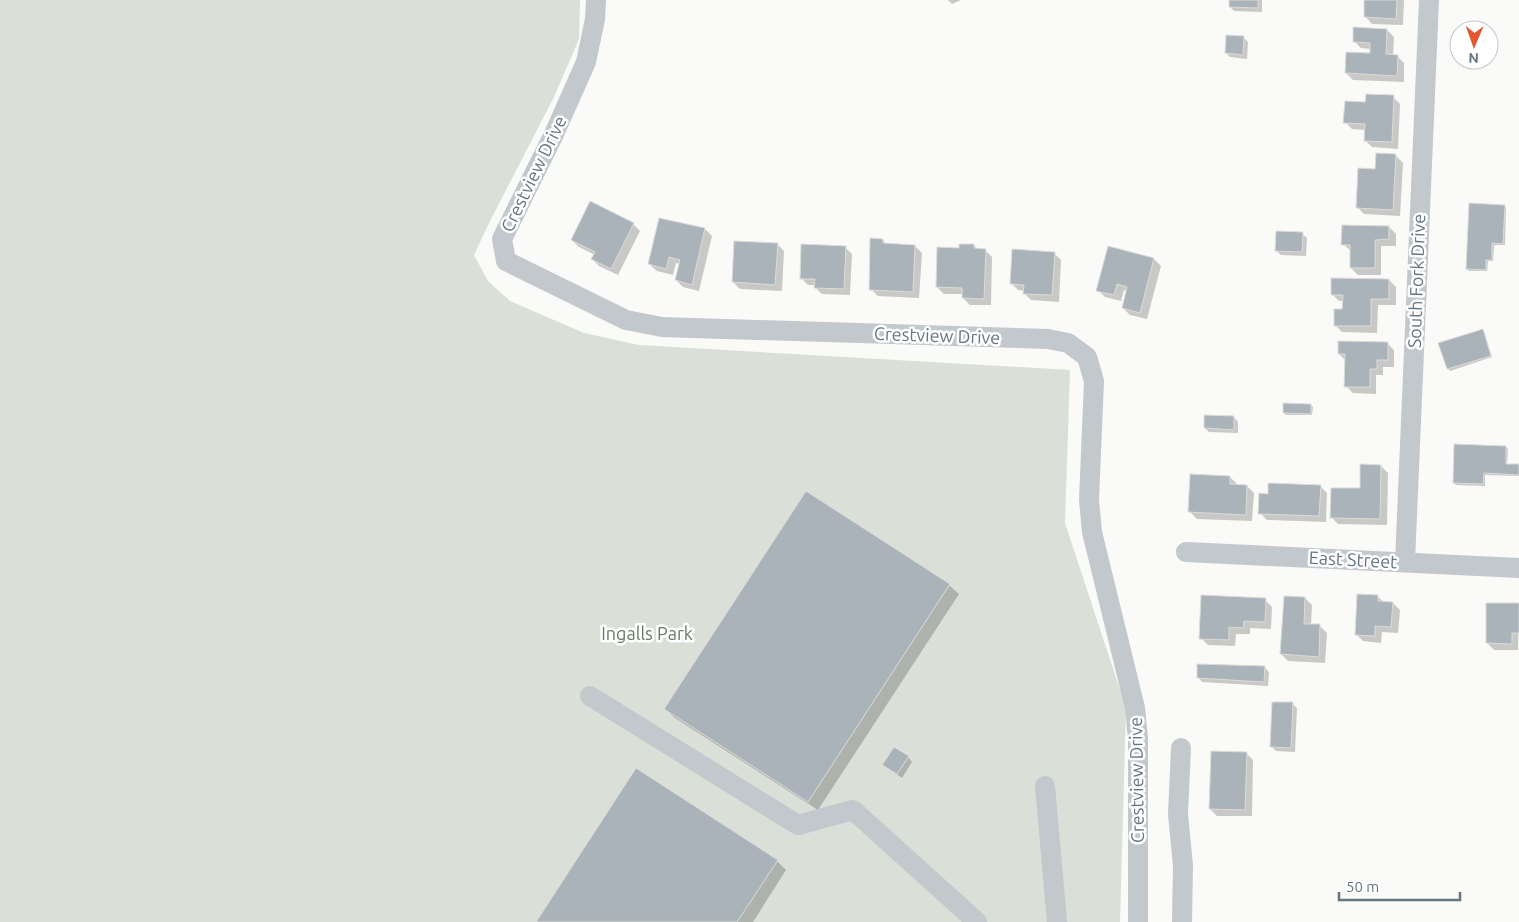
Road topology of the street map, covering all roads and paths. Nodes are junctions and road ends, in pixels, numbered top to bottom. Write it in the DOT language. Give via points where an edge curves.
graph roads {
  1 [pos="596,0"];
  2 [pos="1429,0"];
  3 [pos="1186,552"];
  4 [pos="1406,562"];
  5 [pos="1519,568"];
  6 [pos="590,696"];
  7 [pos="1181,748"];
  8 [pos="1045,786"];
  9 [pos="977,922"];
  10 [pos="1057,922"];
  11 [pos="1138,922"];
  12 [pos="1182,922"];
  1 -- 11 [label="street, Crestview Drive" via="586,62 502,239 506,261 626,320 662,328 1048,339 1068,343 1087,357 1094,381 1092,532 1135,708 1138,739"];
  2 -- 4 [label="street, South Fork Drive"];
  3 -- 4 [label="street, East Street"];
  4 -- 5 [label="street, East Street"];
  6 -- 9 [label="street" via="798,825 853,810"];
  7 -- 12 [label="street" via="1178,814 1183,866"];
  8 -- 10 [label="street"];
}
